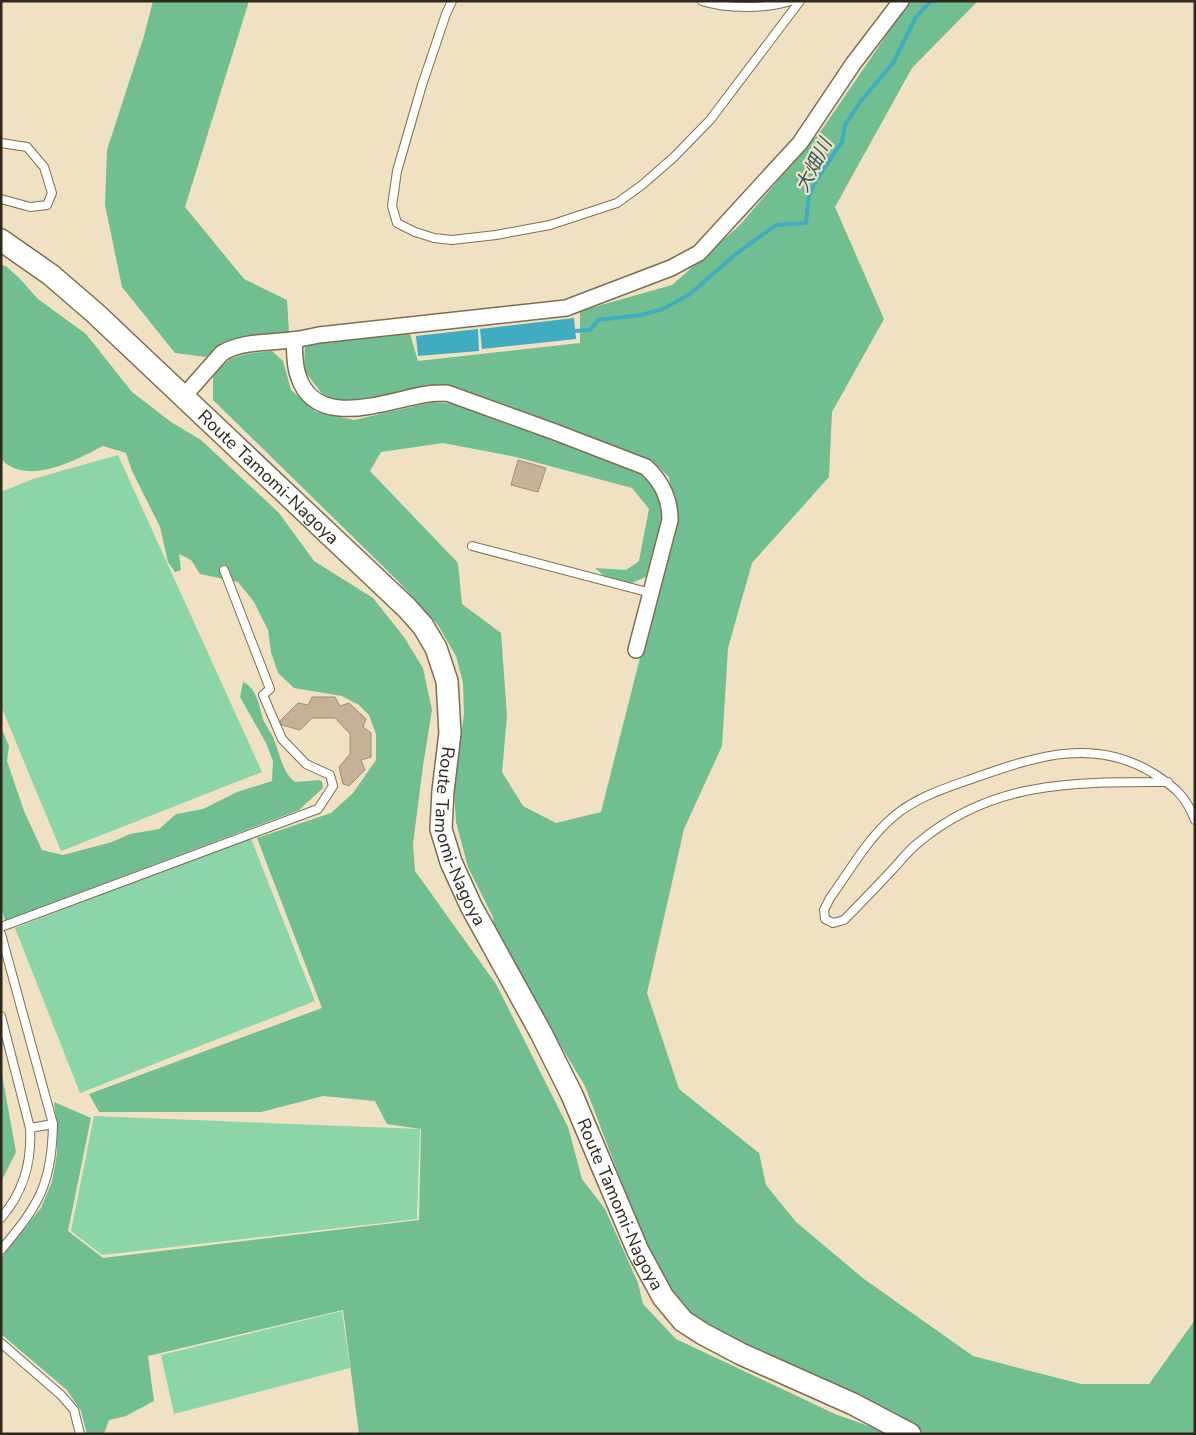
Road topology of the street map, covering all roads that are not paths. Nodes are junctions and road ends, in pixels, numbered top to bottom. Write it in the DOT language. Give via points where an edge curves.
graph roads {
  1 [pos="452,1"];
  2 [pos="702,1"];
  3 [pos="790,1"];
  4 [pos="800,1"];
  5 [pos="901,1"];
  6 [pos="1,143"];
  7 [pos="1,199"];
  8 [pos="1,240"];
  9 [pos="294,340"];
  10 [pos="184,396"];
  11 [pos="472,546"];
  12 [pos="224,570"];
  13 [pos="651,593"];
  14 [pos="636,650"];
  15 [pos="1168,782"];
  16 [pos="1195,820"];
  17 [pos="1,927"];
  18 [pos="1,934"];
  19 [pos="1,1016"];
  20 [pos="53,1124"];
  21 [pos="30,1128"];
  22 [pos="1,1218"];
  23 [pos="1,1250"];
  24 [pos="1,1343"];
  25 [pos="80,1434"];
  26 [pos="910,1434"];
  1 -- 4 [label="lane" via="422,85 397,171 392,206 397,223 434,238 452,240 550,225 617,203 674,157 710,120"];
  2 -- 3 [label="lane" via="713,5 762,7"];
  5 -- 9 [label="street" via="853,64 800,143 699,254 566,308"];
  6 -- 7 [label="lane" via="27,147 44,167 52,193 47,205 30,206"];
  8 -- 10 [label="main road, Route Tamomi-Nagoya" via="51,275 96,313"];
  9 -- 10 [label="street" via="230,348"];
  9 -- 13 [label="street" via="301,384 313,400 334,408 357,409 447,393 646,467 657,478 670,506 667,535"];
  10 -- 26 [label="main road, Route Tamomi-Nagoya" via="406,608 436,648 447,681 450,733 441,829 451,862 471,906 568,1086 638,1251 663,1297 683,1321 703,1334 854,1404"];
  11 -- 13 [label="lane"];
  12 -- 17 [label="lane" via="270,689 263,695 282,739 306,764 330,775 333,786 318,809"];
  13 -- 14 [label="street"];
  15 -- 15 [label="lane" via="1124,760 1083,752 1041,756 936,791 892,817 877,834 830,898 824,919 833,923 844,920 917,843 952,818 980,804 1027,790 1059,785"];
  15 -- 16 [label="lane" via="1182,795"];
  18 -- 20 [label="lane"];
  19 -- 21 [label="lane"];
  20 -- 21 [label="lane"];
  20 -- 23 [label="lane" via="48,1176 39,1199 26,1221"];
  21 -- 22 [label="lane" via="31,1146 25,1176 15,1199"];
  24 -- 25 [label="lane" via="61,1395 74,1410"];
}
